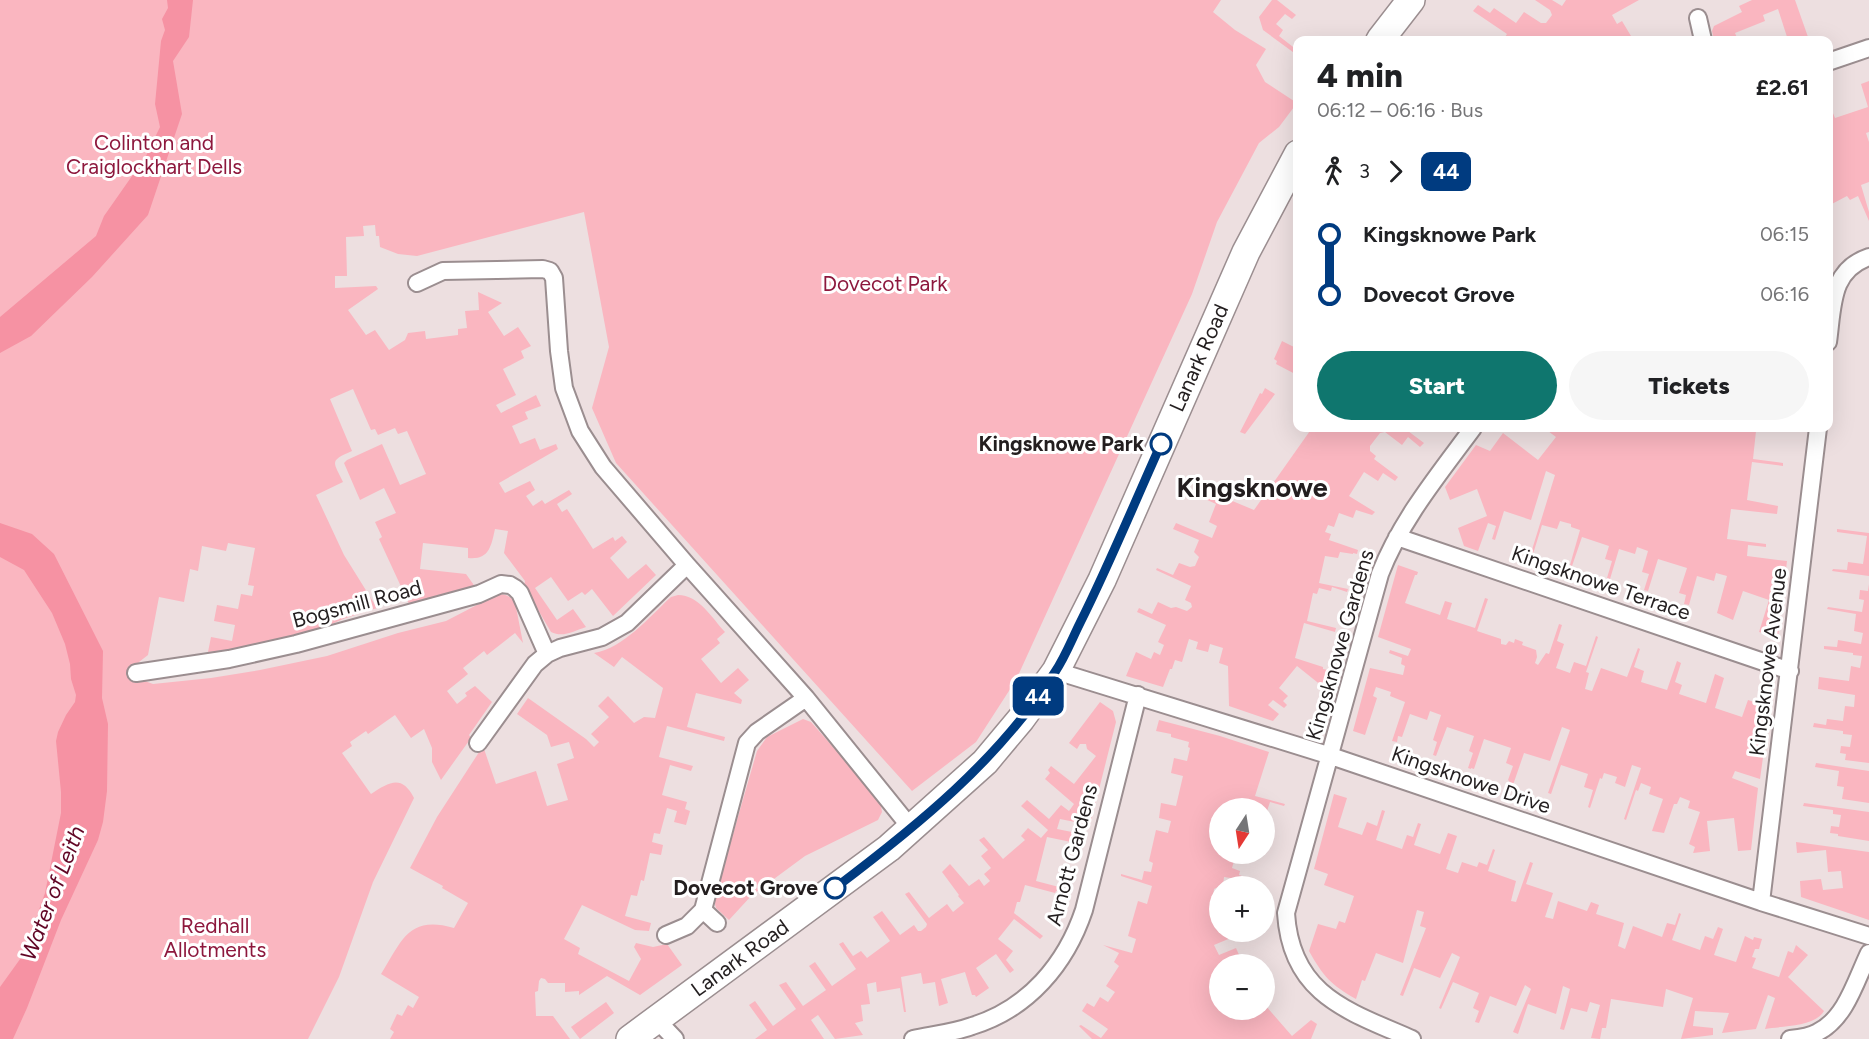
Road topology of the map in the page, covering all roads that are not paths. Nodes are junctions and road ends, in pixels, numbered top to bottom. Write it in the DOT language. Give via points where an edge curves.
graph roads {
  1 [pos="1411,0"];
  2 [pos="1698,18"];
  3 [pos="1383,36"];
  4 [pos="1702,36"];
  5 [pos="1869,48"];
  6 [pos="1833,60"];
  7 [pos="1293,163"];
  8 [pos="1869,256"];
  9 [pos="417,283"];
  10 [pos="1833,308"];
  11 [pos="1470,432"];
  12 [pos="1818,432"];
  13 [pos="1397,537"];
  14 [pos="687,565"];
  15 [pos="547,654"];
  16 [pos="1056,671"];
  17 [pos="1790,671"];
  18 [pos="136,673"];
  19 [pos="1138,696"];
  20 [pos="806,698"];
  21 [pos="478,743"];
  22 [pos="1331,756"];
  23 [pos="911,828"];
  24 [pos="1761,902"];
  25 [pos="704,910"];
  26 [pos="717,923"];
  27 [pos="666,935"];
  28 [pos="1869,936"];
  29 [pos="1869,953"];
  30 [pos="656,1020"];
  31 [pos="630,1039"];
  32 [pos="675,1039"];
  33 [pos="913,1039"];
  34 [pos="1412,1039"];
  35 [pos="1790,1039"];
  1 -- 3 [label="main road"];
  2 -- 4 [label="street"];
  5 -- 6 [label="street"];
  7 -- 16 [label="main road, Lanark Road" via="1246,252 1102,580"];
  8 -- 10 [label="street" via="1841,277"];
  9 -- 14 [label="street" via="443,271 550,271 554,278 564,388 580,431 603,467"];
  11 -- 13 [label="street, Kingsknowe Gardens"];
  12 -- 17 [label="street, Kingsknowe Avenue"];
  13 -- 17 [label="street, Kingsknowe Terrace"];
  13 -- 22 [label="street, Kingsknowe Gardens" via="1380,574"];
  14 -- 15 [label="street" via="627,623"];
  14 -- 20 [label="street"];
  15 -- 18 [label="street, Bogsmill Road" via="520,593 501,584 479,594 296,644"];
  15 -- 21 [label="street" via="535,664"];
  16 -- 19 [label="street, Kingsknowe Drive"];
  16 -- 23 [label="main road, Lanark Road" via="985,762"];
  17 -- 24 [label="street, Kingsknowe Avenue"];
  19 -- 22 [label="street, Kingsknowe Drive"];
  19 -- 33 [label="street, Arnott Gardens" via="1084,910 1059,963 1032,992 1004,1012 974,1026"];
  20 -- 23 [label="street"];
  20 -- 25 [label="street" via="747,743"];
  22 -- 24 [label="street, Kingsknowe Drive"];
  22 -- 34 [label="street, Kingsknowe Gardens" via="1286,914 1290,942 1300,966 1324,995 1350,1012"];
  23 -- 30 [label="main road, Lanark Road"];
  24 -- 28 [label="street, Kingsknowe Drive"];
  25 -- 26 [label="street"];
  25 -- 27 [label="street" via="687,927"];
  29 -- 35 [label="street" via="1837,1018 1811,1036"];
  30 -- 31 [label="main road, Lanark Road"];
  30 -- 32 [label="street"];
}
